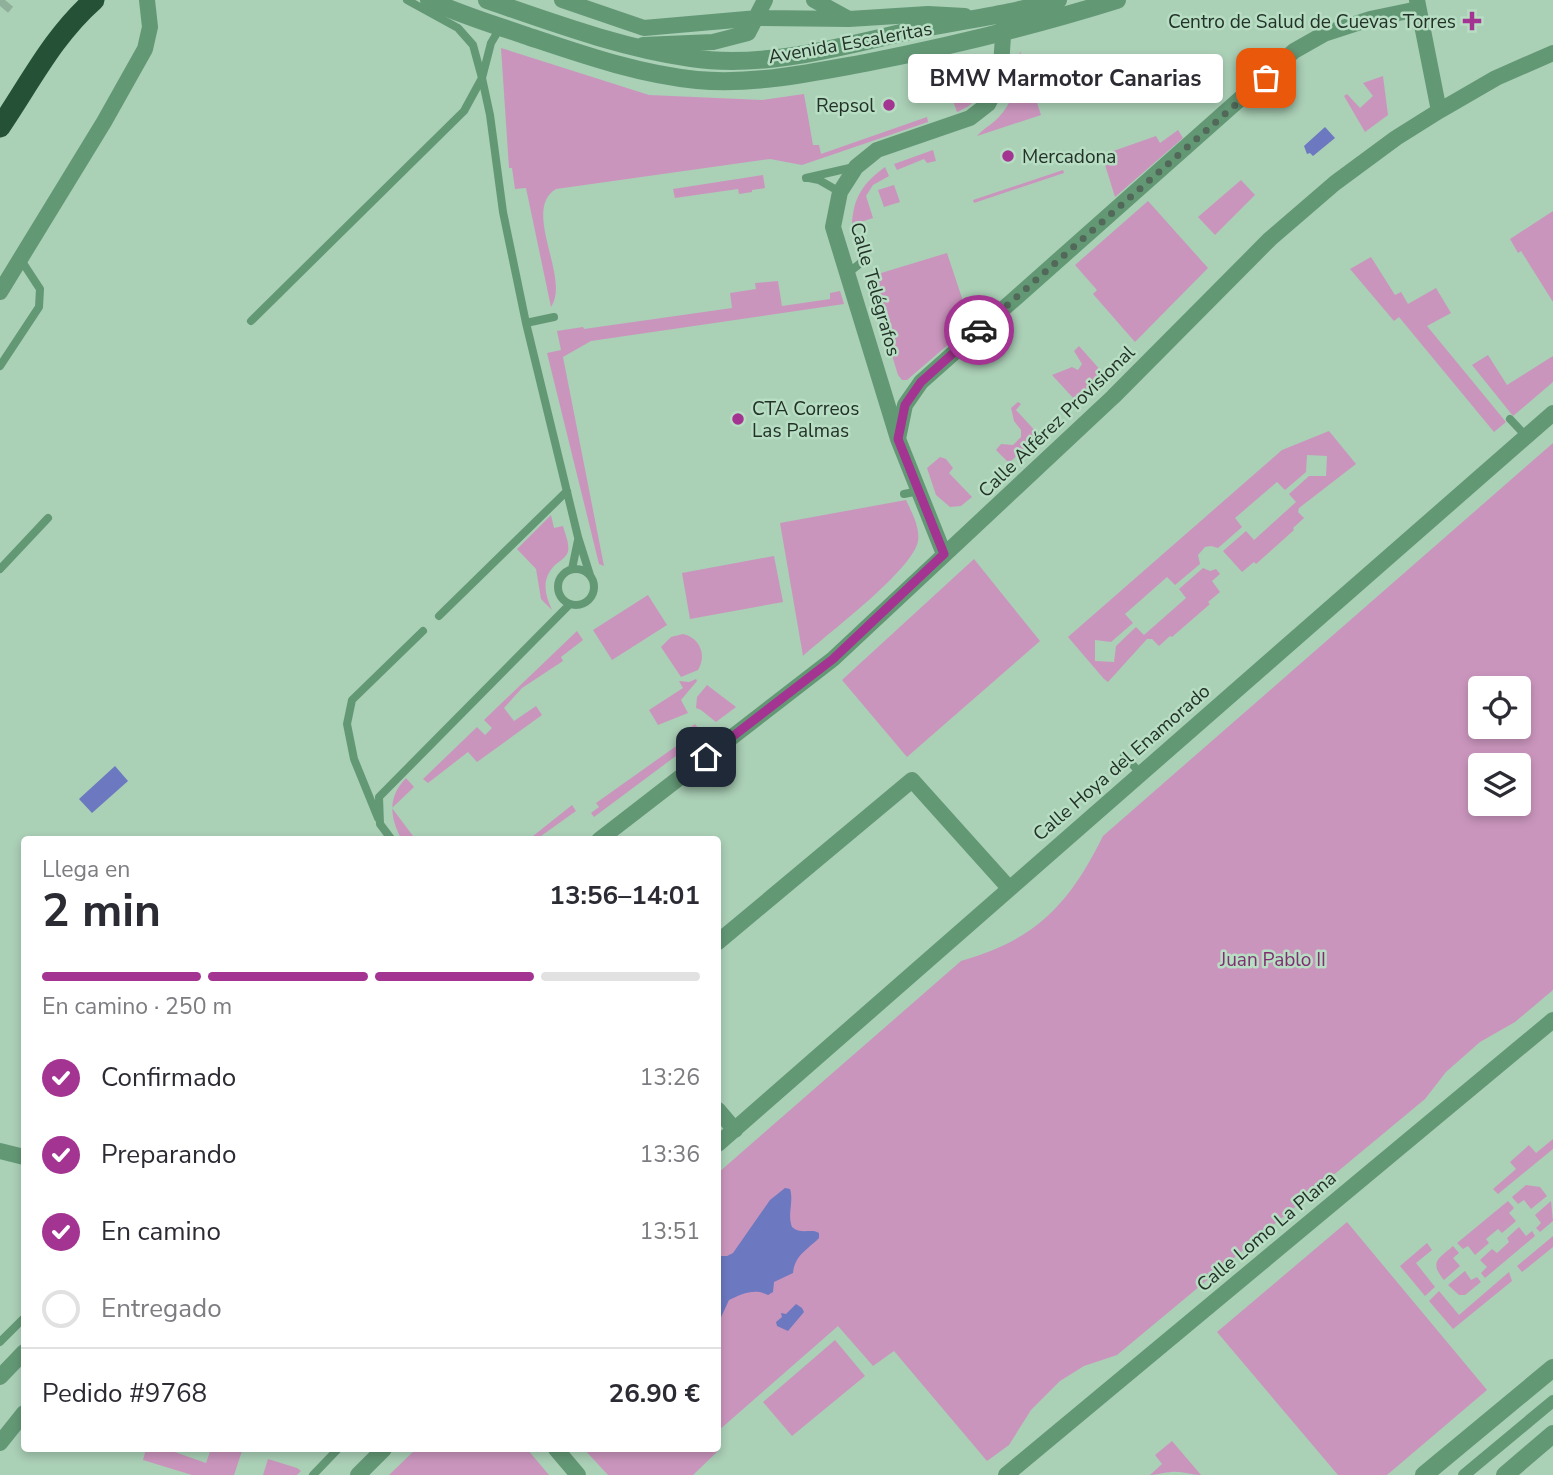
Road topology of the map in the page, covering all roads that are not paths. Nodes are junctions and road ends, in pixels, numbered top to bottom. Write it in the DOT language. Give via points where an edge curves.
graph roads {
  1 [pos="93,0"];
  2 [pos="147,0"];
  3 [pos="407,0"];
  4 [pos="429,0"];
  5 [pos="487,0"];
  6 [pos="562,0"];
  7 [pos="765,0"];
  8 [pos="814,0"];
  9 [pos="1058,0"];
  10 [pos="1117,0"];
  11 [pos="1418,4"];
  12 [pos="997,15"];
  13 [pos="758,18"];
  14 [pos="849,19"];
  15 [pos="501,27"];
  16 [pos="1003,34"];
  17 [pos="626,45"];
  18 [pos="1553,53"];
  19 [pos="482,78"];
  20 [pos="1439,111"];
  21 [pos="0,127"];
  22 [pos="856,167"];
  23 [pos="840,192"];
  24 [pos="21,260"];
  25 [pos="862,262"];
  26 [pos="848,273"];
  27 [pos="0,292"];
  28 [pos="554,317"];
  29 [pos="251,321"];
  30 [pos="526,323"];
  31 [pos="0,366"];
  32 [pos="1553,412"];
  33 [pos="1510,419"];
  34 [pos="1526,436"];
  35 [pos="898,439"];
  36 [pos="567,491"];
  37 [pos="48,518"];
  38 [pos="578,537"];
  39 [pos="944,554"];
  40 [pos="0,569"];
  41 [pos="572,569"];
  42 [pos="590,575"];
  43 [pos="570,604"];
  44 [pos="439,616"];
  45 [pos="423,631"];
  46 [pos="1124,755"];
  47 [pos="1141,774"];
  48 [pos="369,795"];
  49 [pos="379,797"];
  50 [pos="380,824"];
  51 [pos="388,836"];
  52 [pos="604,836"];
  53 [pos="1009,888"];
  54 [pos="721,939"];
  55 [pos="1553,1020"];
  56 [pos="721,1114"];
  57 [pos="735,1130"];
  58 [pos="721,1142"];
  59 [pos="0,1151"];
  60 [pos="21,1156"];
  61 [pos="21,1321"];
  62 [pos="0,1342"];
  63 [pos="21,1355"];
  64 [pos="1553,1368"];
  65 [pos="0,1377"];
  66 [pos="1553,1401"];
  67 [pos="21,1417"];
  68 [pos="1553,1434"];
  69 [pos="0,1443"];
  70 [pos="335,1452"];
  71 [pos="381,1452"];
  72 [pos="559,1452"];
  73 [pos="313,1475"];
  74 [pos="358,1475"];
  75 [pos="578,1475"];
  76 [pos="1006,1475"];
  77 [pos="1424,1475"];
  78 [pos="1464,1475"];
  79 [pos="1505,1475"];
  1 -- 21 [label="highway" via="39,63"];
  2 -- 24 [label="street" via="150,27 145,49"];
  3 -- 19 [label="lane" via="458,28 473,45"];
  4 -- 15 [label="street, Avenida Escaleritas"];
  5 -- 17 [label="street, Avenida Escaleritas"];
  6 -- 13 [label="street" via="643,28"];
  7 -- 13 [label="street"];
  8 -- 14 [label="street"];
  9 -- 12 [label="street, Avenida Escaleritas"];
  10 -- 16 [label="street, Avenida Escaleritas"];
  11 -- 20 [label="street"];
  11 -- 35 [label="street" via="1324,34 1294,51 975,327 905,405"];
  12 -- 14 [label="street"];
  12 -- 16 [label="street, Calle Telégrafos"];
  12 -- 17 [label="street, Avenida Escaleritas" via="787,56 742,60 694,59"];
  13 -- 14 [label="street"];
  13 -- 17 [label="street" via="748,33 713,42"];
  15 -- 16 [label="street, Avenida Escaleritas" via="640,72 699,80 785,78"];
  15 -- 19 [label="lane" via="491,43"];
  16 -- 22 [label="street, Calle Telégrafos" via="1000,81 988,104 970,118 877,150"];
  18 -- 20 [label="street, Calle Alférez Provisional" via="1496,78"];
  19 -- 29 [label="lane" via="464,111"];
  19 -- 30 [label="lane"];
  20 -- 39 [label="street, Calle Alférez Provisional" via="1335,183 1270,239 1113,397"];
  22 -- 23 [label="street, Calle Telégrafos"];
  22 -- 23 [label="lane" via="806,178"];
  23 -- 26 [label="street, Calle Telégrafos" via="834,227"];
  24 -- 27 [label="street"];
  24 -- 31 [label="lane" via="40,289 39,307"];
  25 -- 26 [label="lane"];
  26 -- 35 [label="street, Calle Telégrafos"];
  28 -- 30 [label="lane"];
  30 -- 36 [label="lane"];
  32 -- 34 [label="street, Calle Hoya del Enamorado"];
  33 -- 34 [label="lane"];
  34 -- 47 [label="street, Calle Hoya del Enamorado"];
  35 -- 39 [label="street, Calle Telégrafos" via="912,493"];
  36 -- 38 [label="lane"];
  36 -- 44 [label="lane"];
  37 -- 40 [label="lane"];
  38 -- 41 [label="lane"];
  38 -- 42 [label="lane"];
  39 -- 52 [label="street, Calle Alférez Provisional" via="833,659"];
  41 -- 42 [label="lane"];
  41 -- 43 [label="lane" via="558,585 560,597"];
  42 -- 43 [label="lane" via="595,586 592,598 582,605"];
  43 -- 49 [label="lane"];
  45 -- 48 [label="lane" via="352,700 347,724 354,759"];
  46 -- 47 [label="lane"];
  47 -- 53 [label="street, Calle Hoya del Enamorado"];
  48 -- 49 [label="lane"];
  48 -- 50 [label="lane"];
  49 -- 50 [label="lane"];
  50 -- 51 [label="lane"];
  53 -- 54 [label="street" via="912,780"];
  53 -- 57 [label="street, Calle Hoya del Enamorado"];
  55 -- 76 [label="street, Calle Lomo La Plana"];
  56 -- 57 [label="street"];
  57 -- 58 [label="street, Calle Hoya del Enamorado"];
  59 -- 60 [label="street"];
  61 -- 62 [label="lane"];
  63 -- 65 [label="street"];
  64 -- 77 [label="street"];
  66 -- 78 [label="street"];
  67 -- 69 [label="street"];
  68 -- 79 [label="street"];
  70 -- 73 [label="lane"];
  71 -- 74 [label="street"];
  72 -- 75 [label="street"];
}
